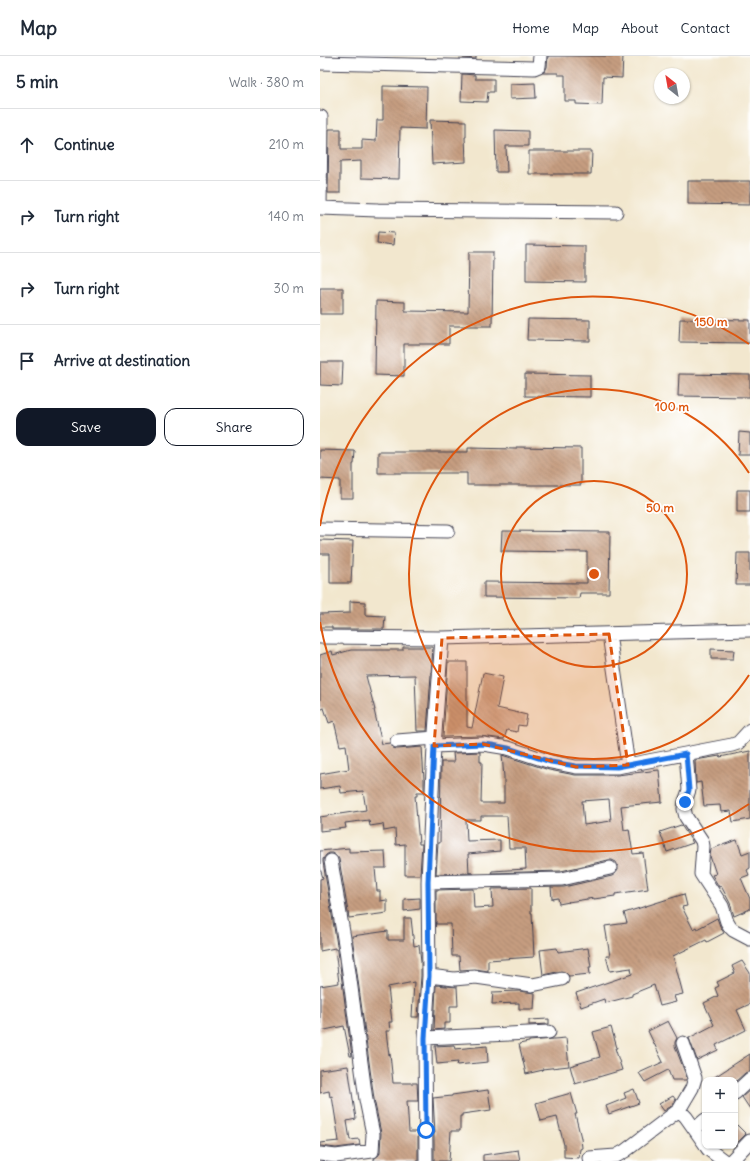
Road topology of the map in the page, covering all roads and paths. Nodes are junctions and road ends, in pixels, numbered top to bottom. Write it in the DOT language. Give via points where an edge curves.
graph roads {
  1 [pos="540,56"];
  2 [pos="320,63"];
  3 [pos="321,117"];
  4 [pos="320,208"];
  5 [pos="616,212"];
  6 [pos="320,529"];
  7 [pos="448,531"];
  8 [pos="750,630"];
  9 [pos="609,634"];
  10 [pos="320,637"];
  11 [pos="442,638"];
  12 [pos="749,732"];
  13 [pos="398,740"];
  14 [pos="434,742"];
  15 [pos="750,747"];
  16 [pos="686,754"];
  17 [pos="628,765"];
  18 [pos="331,861"];
  19 [pos="610,868"];
  20 [pos="428,882"];
  21 [pos="750,939"];
  22 [pos="429,976"];
  23 [pos="562,979"];
  24 [pos="549,1032"];
  25 [pos="425,1038"];
  26 [pos="683,1043"];
  27 [pos="750,1079"];
  28 [pos="738,1090"];
  29 [pos="679,1110"];
  30 [pos="702,1123"];
  31 [pos="695,1129"];
  32 [pos="702,1139"];
  33 [pos="750,1141"];
  34 [pos="708,1149"];
  35 [pos="320,1154"];
  36 [pos="589,1158"];
  37 [pos="426,1161"];
  38 [pos="724,1161"];
  39 [pos="731,1161"];
  1 -- 2 [label="street" via="539,66 534,68"];
  3 -- 4 [label="street"];
  4 -- 5 [label="street"];
  6 -- 7 [label="street"];
  8 -- 9 [label="street"];
  9 -- 11 [label="street"];
  9 -- 17 [label="street"];
  10 -- 11 [label="street"];
  11 -- 14 [label="street"];
  12 -- 15 [label="street"];
  12 -- 16 [label="street" via="738,743"];
  13 -- 14 [label="street"];
  14 -- 17 [label="street" via="508,748 551,762 576,766"];
  14 -- 20 [label="street"];
  16 -- 17 [label="street"];
  16 -- 21 [label="street" via="689,790 684,810 702,841 702,876 722,906 730,927"];
  18 -- 35 [label="street" via="346,950 372,1134 372,1151 336,1156"];
  19 -- 20 [label="street" via="562,879"];
  20 -- 22 [label="street"];
  22 -- 23 [label="street" via="476,978 532,985"];
  22 -- 25 [label="street"];
  24 -- 25 [label="street"];
  25 -- 37 [label="street"];
  26 -- 29 [label="street" via="695,1078"];
  27 -- 28 [label="street"];
  29 -- 31 [label="street"];
  29 -- 36 [label="street" via="616,1156"];
  30 -- 31 [label="street"];
  31 -- 32 [label="street"];
  33 -- 39 [label="street"];
  34 -- 38 [label="street"];
}
